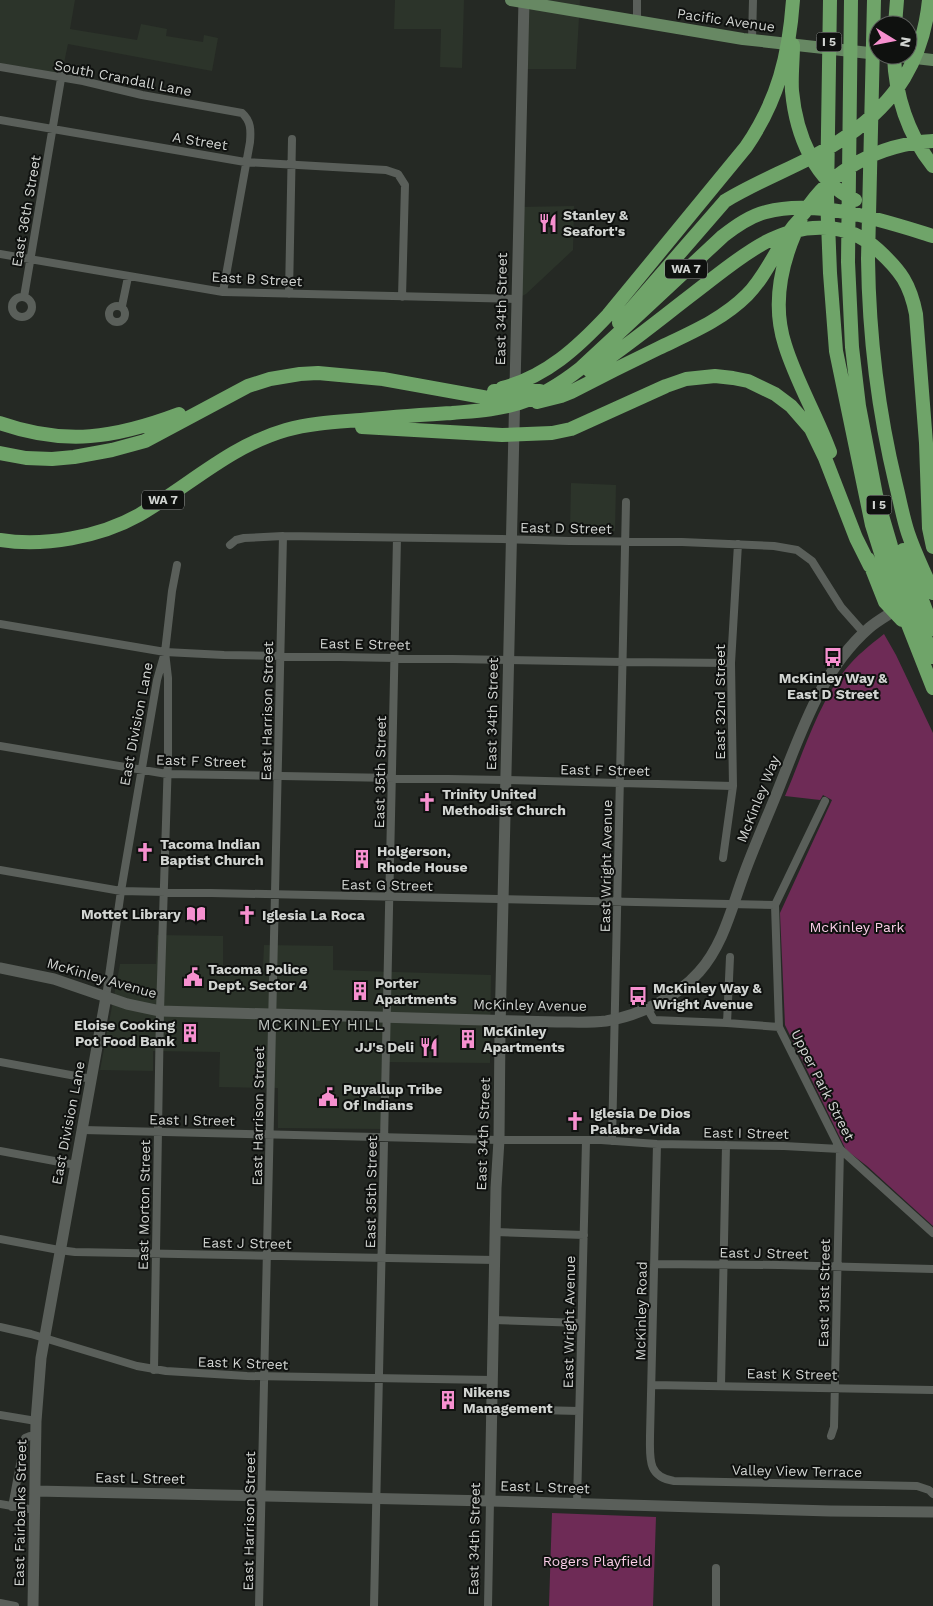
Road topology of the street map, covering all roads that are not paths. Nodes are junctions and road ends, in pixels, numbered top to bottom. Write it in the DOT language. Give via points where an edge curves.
graph roads {
  1 [pos="637,0"];
  2 [pos="753,0"];
  3 [pos="793,0"];
  4 [pos="830,0"];
  5 [pos="851,0"];
  6 [pos="861,0"];
  7 [pos="874,0"];
  8 [pos="897,0"];
  9 [pos="928,0"];
  10 [pos="519,1"];
  11 [pos="896,15"];
  12 [pos="637,22"];
  13 [pos="791,29"];
  14 [pos="754,41"];
  15 [pos="868,53"];
  16 [pos="918,58"];
  17 [pos="933,60"];
  18 [pos="895,65"];
  19 [pos="0,67"];
  20 [pos="63,67"];
  21 [pos="61,78"];
  22 [pos="861,80"];
  23 [pos="0,120"];
  24 [pos="52,130"];
  25 [pos="292,139"];
  26 [pos="931,142"];
  27 [pos="246,162"];
  28 [pos="292,164"];
  29 [pos="933,166"];
  30 [pos="801,218"];
  31 [pos="933,235"];
  32 [pos="0,254"];
  33 [pos="30,260"];
  34 [pos="128,276"];
  35 [pos="223,292"];
  36 [pos="289,294"];
  37 [pos="24,297"];
  38 [pos="402,297"];
  39 [pos="516,299"];
  40 [pos="122,306"];
  41 [pos="613,336"];
  42 [pos="861,345"];
  43 [pos="410,384"];
  44 [pos="477,390"];
  45 [pos="229,396"];
  46 [pos="0,423"];
  47 [pos="314,424"];
  48 [pos="0,453"];
  49 [pos="626,502"];
  50 [pos="283,536"];
  51 [pos="397,538"];
  52 [pos="511,539"];
  53 [pos="0,540"];
  54 [pos="626,541"];
  55 [pos="738,544"];
  56 [pos="230,546"];
  57 [pos="933,547"];
  58 [pos="177,565"];
  59 [pos="870,566"];
  60 [pos="933,586"];
  61 [pos="933,593"];
  62 [pos="0,624"];
  63 [pos="908,627"];
  64 [pos="933,629"];
  65 [pos="867,630"];
  66 [pos="165,652"];
  67 [pos="281,655"];
  68 [pos="395,657"];
  69 [pos="933,657"];
  70 [pos="508,660"];
  71 [pos="623,662"];
  72 [pos="731,663"];
  73 [pos="933,688"];
  74 [pos="0,746"];
  75 [pos="142,771"];
  76 [pos="167,774"];
  77 [pos="278,775"];
  78 [pos="392,778"];
  79 [pos="506,780"];
  80 [pos="620,782"];
  81 [pos="733,786"];
  82 [pos="825,801"];
  83 [pos="723,858"];
  84 [pos="0,870"];
  85 [pos="120,891"];
  86 [pos="164,893"];
  87 [pos="276,895"];
  88 [pos="390,898"];
  89 [pos="503,900"];
  90 [pos="618,902"];
  91 [pos="734,904"];
  92 [pos="775,905"];
  93 [pos="730,957"];
  94 [pos="0,968"];
  95 [pos="106,997"];
  96 [pos="647,1008"];
  97 [pos="160,1011"];
  98 [pos="273,1015"];
  99 [pos="386,1018"];
  100 [pos="615,1019"];
  101 [pos="500,1020"];
  102 [pos="727,1023"];
  103 [pos="779,1027"];
  104 [pos="0,1062"];
  105 [pos="92,1079"];
  106 [pos="83,1130"];
  107 [pos="158,1132"];
  108 [pos="270,1135"];
  109 [pos="384,1137"];
  110 [pos="499,1140"];
  111 [pos="586,1141"];
  112 [pos="612,1141"];
  113 [pos="657,1144"];
  114 [pos="726,1145"];
  115 [pos="840,1149"];
  116 [pos="0,1151"];
  117 [pos="76,1165"];
  118 [pos="495,1232"];
  119 [pos="933,1232"];
  120 [pos="584,1235"];
  121 [pos="0,1240"];
  122 [pos="60,1250"];
  123 [pos="155,1254"];
  124 [pos="268,1256"];
  125 [pos="382,1258"];
  126 [pos="495,1260"];
  127 [pos="654,1264"];
  128 [pos="723,1264"];
  129 [pos="837,1267"];
  130 [pos="933,1270"];
  131 [pos="494,1320"];
  132 [pos="581,1323"];
  133 [pos="0,1326"];
  134 [pos="43,1338"];
  135 [pos="154,1370"];
  136 [pos="265,1376"];
  137 [pos="380,1378"];
  138 [pos="492,1380"];
  139 [pos="652,1385"];
  140 [pos="721,1386"];
  141 [pos="834,1387"];
  142 [pos="933,1390"];
  143 [pos="492,1409"];
  144 [pos="579,1411"];
  145 [pos="0,1415"];
  146 [pos="36,1421"];
  147 [pos="36,1436"];
  148 [pos="831,1436"];
  149 [pos="659,1476"];
  150 [pos="36,1491"];
  151 [pos="933,1494"];
  152 [pos="262,1496"];
  153 [pos="376,1498"];
  154 [pos="490,1501"];
  155 [pos="577,1503"];
  156 [pos="0,1504"];
  157 [pos="12,1507"];
  158 [pos="35,1510"];
  159 [pos="933,1512"];
  160 [pos="716,1568"];
  161 [pos="0,1603"];
  162 [pos="15,1606"];
  163 [pos="33,1606"];
  164 [pos="259,1606"];
  165 [pos="374,1606"];
  166 [pos="488,1606"];
  167 [pos="716,1606"];
  1 -- 12 [label="street"];
  2 -- 14 [label="street"];
  3 -- 13 [label="highway"];
  4 -- 63 [label="highway, I 5" via="827,197 836,351 872,525"];
  5 -- 22 [label="highway, I 5"];
  6 -- 22 [label="highway, I 5"];
  7 -- 22 [label="highway, I 5"];
  8 -- 11 [label="highway"];
  9 -- 41 [label="highway" via="915,58 902,84 883,107 846,137 725,201"];
  10 -- 12 [label="main road, Pacific Avenue"];
  10 -- 39 [label="street, East 34th Street" via="523,38"];
  12 -- 14 [label="main road, Pacific Avenue"];
  13 -- 31 [label="highway" via="792,90 798,123 813,162 846,196"];
  13 -- 44 [label="highway" via="776,92 760,126 608,315 585,340 539,374 513,385"];
  14 -- 15 [label="main road, Pacific Avenue"];
  16 -- 17 [label="main road"];
  18 -- 29 [label="highway" via="900,99 912,132"];
  19 -- 21 [label="street, South Crandall Lane"];
  20 -- 21 [label="street, East 36th Street"];
  21 -- 24 [label="street, East 36th Street"];
  21 -- 27 [label="street, South Crandall Lane" via="242,113 251,130"];
  22 -- 42 [label="highway, I 5" via="868,296"];
  22 -- 42 [label="highway, I 5" via="848,262"];
  23 -- 24 [label="street, A Street"];
  24 -- 27 [label="street, A Street"];
  24 -- 33 [label="street, East 36th Street"];
  25 -- 28 [label="street"];
  26 -- 30 [label="highway" via="886,149 846,169 818,192"];
  27 -- 28 [label="street, A Street"];
  27 -- 35 [label="street"];
  28 -- 36 [label="street"];
  28 -- 38 [label="street, A Street" via="398,174 405,185"];
  30 -- 43 [label="highway" via="789,230 752,289 730,309 693,332 566,394 521,402"];
  30 -- 59 [label="highway" via="784,268 779,300 781,328 790,359 821,426"];
  31 -- 41 [label="highway, WA 7" via="841,212 804,207 766,212 748,219 723,236"];
  32 -- 33 [label="street, East B Street"];
  33 -- 34 [label="street, East B Street"];
  33 -- 37 [label="street, East 36th Street"];
  34 -- 35 [label="street, East B Street"];
  34 -- 40 [label="street"];
  35 -- 36 [label="street, East B Street"];
  36 -- 38 [label="street, East B Street"];
  38 -- 39 [label="street, East B Street"];
  39 -- 52 [label="street, East 34th Street"];
  41 -- 47 [label="highway, WA 7" via="562,382 544,393 506,407"];
  42 -- 61 [label="highway, I 5" via="879,402 908,534"];
  42 -- 64 [label="highway, I 5" via="876,453 894,525"];
  42 -- 69 [label="highway, I 5" via="859,406 876,495 904,584"];
  43 -- 44 [label="highway"];
  43 -- 45 [label="highway" via="345,375 300,374 270,379"];
  44 -- 57 [label="highway" via="538,392 573,380 771,238 800,228 842,229 880,252 899,271 909,288 916,314 929,528"];
  45 -- 46 [label="highway" via="152,424 95,437 67,438"];
  45 -- 48 [label="highway" via="145,440 112,450 52,459"];
  47 -- 53 [label="highway, WA 7" via="269,436 229,454 122,523 58,540 25,543"];
  47 -- 59 [label="highway" via="502,435 552,433 571,429 686,380 715,376 748,381 776,394 811,429"];
  49 -- 54 [label="street, East Wright Avenue"];
  50 -- 51 [label="street, East D Street"];
  50 -- 56 [label="street, East D Street" via="244,538"];
  50 -- 67 [label="street, East Harrison Street"];
  51 -- 52 [label="street, East D Street"];
  51 -- 68 [label="street, East 35th Street"];
  52 -- 54 [label="street, East D Street"];
  52 -- 70 [label="street, East 34th Street"];
  54 -- 55 [label="street, East D Street"];
  54 -- 71 [label="street, East Wright Avenue"];
  55 -- 65 [label="street, East D Street" via="788,548 805,555 842,607"];
  55 -- 72 [label="street, East 32nd Street"];
  58 -- 66 [label="street, East Division Lane"];
  59 -- 63 [label="highway" via="885,602"];
  60 -- 65 [label="street, McKinley Way"];
  62 -- 66 [label="street, East E Street"];
  63 -- 73 [label="highway, I 5"];
  65 -- 91 [label="street, McKinley Way" via="830,675 811,708"];
  66 -- 67 [label="street, East E Street"];
  66 -- 75 [label="street, East Division Lane" via="157,680"];
  66 -- 76 [label="street, East Morton Street" via="169,701"];
  67 -- 68 [label="street, East E Street"];
  67 -- 77 [label="street, East Harrison Street"];
  68 -- 70 [label="street, East E Street"];
  68 -- 78 [label="street, East 35th Street"];
  70 -- 71 [label="street, East E Street"];
  70 -- 79 [label="street, East 34th Street"];
  71 -- 72 [label="street, East E Street"];
  71 -- 80 [label="street, East Wright Avenue"];
  72 -- 81 [label="street, East 32nd Street"];
  74 -- 75 [label="street, East F Street"];
  75 -- 76 [label="street, East F Street"];
  75 -- 85 [label="street, East Division Lane"];
  76 -- 77 [label="street, East F Street"];
  76 -- 86 [label="street, East Morton Street"];
  77 -- 78 [label="street, East F Street"];
  77 -- 87 [label="street, East Harrison Street"];
  78 -- 79 [label="street, East F Street"];
  78 -- 88 [label="street, East 35th Street"];
  79 -- 80 [label="street, East F Street"];
  79 -- 89 [label="street, East 34th Street"];
  80 -- 81 [label="street, East F Street"];
  80 -- 90 [label="street, East Wright Avenue"];
  81 -- 83 [label="street, East 32nd Street"];
  82 -- 92 [label="street, Upper Park Street"];
  84 -- 85 [label="street, East G Street"];
  85 -- 86 [label="street, East G Street"];
  85 -- 95 [label="street, East Division Lane"];
  86 -- 87 [label="street, East G Street"];
  86 -- 97 [label="street, East Morton Street"];
  87 -- 88 [label="street, East G Street"];
  87 -- 98 [label="street, East Harrison Street"];
  88 -- 89 [label="street, East G Street"];
  88 -- 99 [label="street, East 35th Street"];
  89 -- 90 [label="street, East G Street"];
  89 -- 101 [label="street, East 34th Street"];
  90 -- 91 [label="street, East G Street"];
  90 -- 100 [label="street, East Wright Avenue"];
  91 -- 92 [label="street, East G Street"];
  91 -- 96 [label="street, McKinley Way" via="716,948 698,972 679,990"];
  92 -- 103 [label="street, Upper Park Street"];
  93 -- 102 [label="street"];
  94 -- 95 [label="street, McKinley Avenue" via="54,979"];
  95 -- 97 [label="street, McKinley Avenue"];
  95 -- 105 [label="street, East Division Lane"];
  96 -- 100 [label="street, McKinley Way"];
  96 -- 102 [label="street" via="654,1020"];
  97 -- 98 [label="street, McKinley Avenue"];
  97 -- 107 [label="street, East Morton Street"];
  98 -- 99 [label="street, McKinley Avenue"];
  98 -- 108 [label="street, East Harrison Street"];
  99 -- 101 [label="street, McKinley Avenue"];
  99 -- 109 [label="street, East 35th Street"];
  100 -- 101 [label="street, McKinley Avenue" via="597,1022"];
  100 -- 112 [label="street, East Wright Avenue"];
  101 -- 110 [label="street, East 34th Street"];
  102 -- 103 [label="street"];
  103 -- 115 [label="street, Upper Park Street"];
  104 -- 105 [label="street"];
  105 -- 106 [label="street, East Division Lane"];
  106 -- 107 [label="street, East I Street"];
  106 -- 117 [label="street, East Division Lane"];
  107 -- 108 [label="street, East I Street"];
  107 -- 123 [label="street, East Morton Street"];
  108 -- 109 [label="street, East I Street"];
  108 -- 124 [label="street, East Harrison Street"];
  109 -- 110 [label="street, East I Street"];
  109 -- 125 [label="street, East 35th Street"];
  110 -- 111 [label="street, East I Street"];
  110 -- 118 [label="street, East 34th Street"];
  111 -- 112 [label="street, East I Street"];
  111 -- 120 [label="street, East Wright Avenue"];
  112 -- 113 [label="street, East I Street"];
  113 -- 114 [label="street, East I Street"];
  113 -- 127 [label="street, McKinley Road"];
  114 -- 115 [label="street, East I Street"];
  114 -- 128 [label="street"];
  115 -- 119 [label="street, Upper Park Street"];
  115 -- 129 [label="street, East 31st Street"];
  116 -- 117 [label="street"];
  117 -- 122 [label="street, East Division Lane"];
  118 -- 120 [label="street"];
  118 -- 126 [label="street, East 34th Street"];
  120 -- 132 [label="street, East Wright Avenue"];
  121 -- 122 [label="street, East J Street"];
  122 -- 123 [label="street, East J Street"];
  122 -- 134 [label="street, East Division Lane"];
  123 -- 124 [label="street, East J Street"];
  123 -- 135 [label="street, East Morton Street"];
  124 -- 125 [label="street, East J Street"];
  124 -- 136 [label="street, East Harrison Street"];
  125 -- 126 [label="street, East J Street"];
  125 -- 137 [label="street, East 35th Street"];
  126 -- 131 [label="street, East 34th Street"];
  127 -- 128 [label="street, East J Street"];
  127 -- 139 [label="street, McKinley Road"];
  128 -- 129 [label="street, East J Street"];
  128 -- 140 [label="street"];
  129 -- 130 [label="street, East J Street"];
  129 -- 141 [label="street, East 31st Street"];
  131 -- 132 [label="street"];
  131 -- 138 [label="street, East 34th Street"];
  132 -- 144 [label="street, East Wright Avenue"];
  133 -- 134 [label="street, East K Street"];
  134 -- 135 [label="street, East K Street"];
  134 -- 146 [label="street, East Division Lane"];
  135 -- 136 [label="street, East K Street"];
  136 -- 137 [label="street, East K Street"];
  136 -- 152 [label="street, East Harrison Street"];
  137 -- 138 [label="street, East K Street"];
  137 -- 153 [label="street, East 35th Street"];
  138 -- 143 [label="street, East 34th Street"];
  139 -- 140 [label="street, East K Street"];
  139 -- 149 [label="street, McKinley Road" via="651,1462"];
  140 -- 141 [label="street, East K Street"];
  141 -- 142 [label="street, East K Street"];
  141 -- 148 [label="street, East 31st Street"];
  143 -- 144 [label="street"];
  143 -- 154 [label="street, East 34th Street"];
  144 -- 155 [label="street, East Wright Avenue"];
  145 -- 146 [label="street"];
  146 -- 147 [label="street, East Fairbanks Street"];
  147 -- 150 [label="street, East Fairbanks Street"];
  147 -- 157 [label="street" via="25,1438"];
  149 -- 151 [label="street, Valley View Terrace" via="674,1481 917,1486"];
  150 -- 152 [label="street, East L Street"];
  150 -- 158 [label="street, East Fairbanks Street"];
  152 -- 153 [label="street, East L Street"];
  152 -- 164 [label="street, East Harrison Street"];
  153 -- 154 [label="street, East L Street"];
  153 -- 165 [label="street, East 35th Street"];
  154 -- 155 [label="street, East L Street"];
  154 -- 166 [label="street, East 34th Street"];
  155 -- 159 [label="street, East L Street"];
  156 -- 157 [label="street"];
  157 -- 158 [label="street"];
  158 -- 163 [label="street, East Fairbanks Street"];
  160 -- 167 [label="street"];
  161 -- 162 [label="street"];
}
